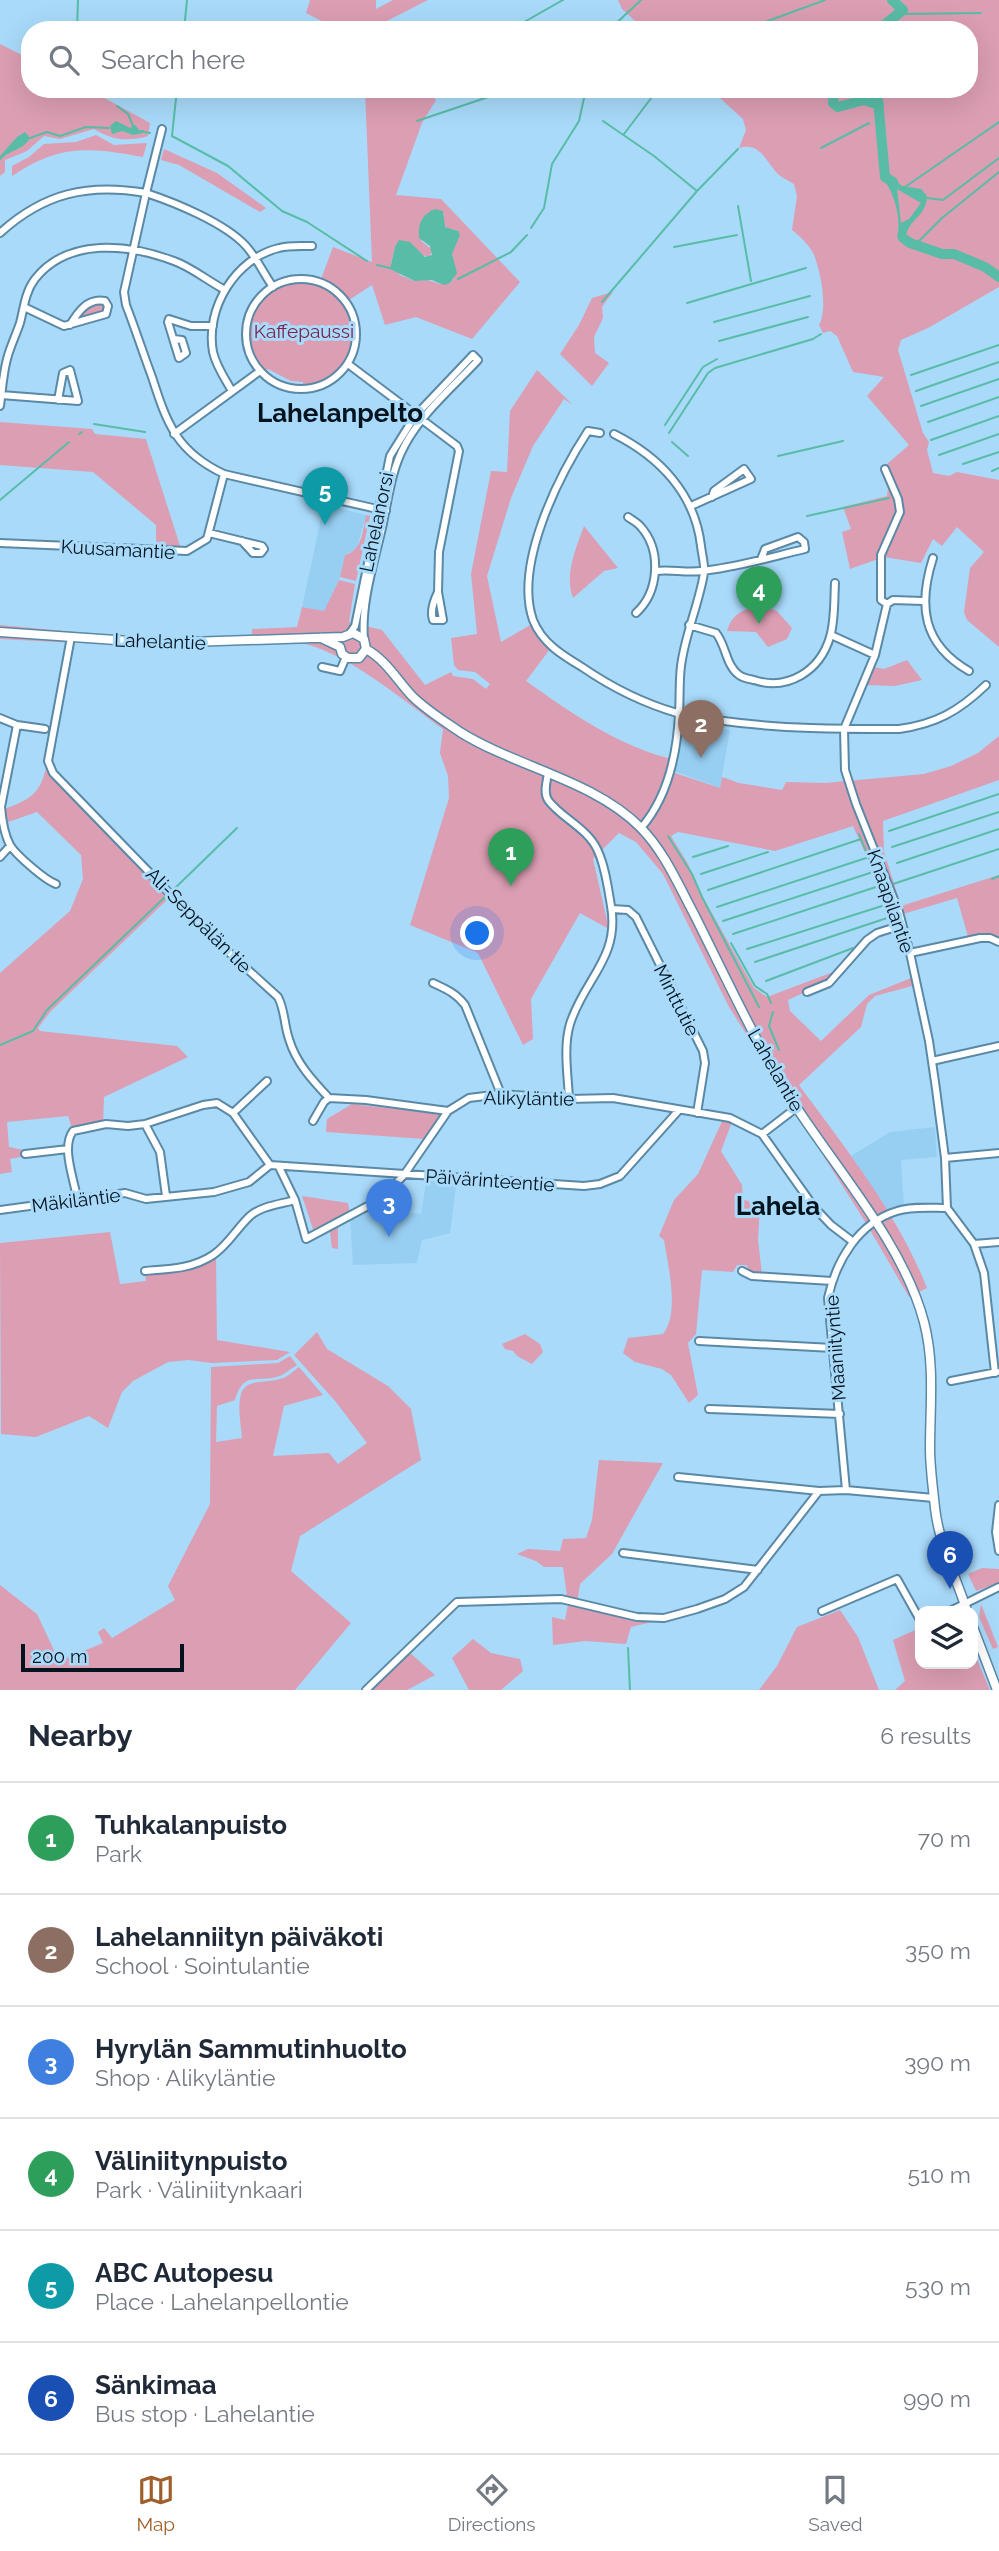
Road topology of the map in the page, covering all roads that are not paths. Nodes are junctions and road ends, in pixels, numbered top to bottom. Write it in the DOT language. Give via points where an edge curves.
graph roads {
  1 [pos="162,129"];
  2 [pos="146,193"];
  3 [pos="0,233"];
  4 [pos="312,246"];
  5 [pos="134,251"];
  6 [pos="254,259"];
  7 [pos="273,287"];
  8 [pos="225,290"];
  9 [pos="24,307"];
  10 [pos="70,325"];
  11 [pos="213,326"];
  12 [pos="174,339"];
  13 [pos="348,364"];
  14 [pos="260,371"];
  15 [pos="232,391"];
  16 [pos="1,395"];
  17 [pos="58,400"];
  18 [pos="0,406"];
  19 [pos="415,415"];
  20 [pos="422,420"];
  21 [pos="600,433"];
  22 [pos="174,434"];
  23 [pos="614,434"];
  24 [pos="885,469"];
  25 [pos="224,474"];
  26 [pos="712,497"];
  27 [pos="691,506"];
  28 [pos="382,510"];
  29 [pos="628,517"];
  30 [pos="209,533"];
  31 [pos="242,541"];
  32 [pos="0,543"];
  33 [pos="933,558"];
  34 [pos="761,559"];
  35 [pos="656,571"];
  36 [pos="704,571"];
  37 [pos="835,583"];
  38 [pos="438,592"];
  39 [pos="923,601"];
  40 [pos="887,604"];
  41 [pos="636,613"];
  42 [pos="689,625"];
  43 [pos="0,632"];
  44 [pos="346,635"];
  45 [pos="831,635"];
  46 [pos="71,637"];
  47 [pos="321,638"];
  48 [pos="364,639"];
  49 [pos="340,647"];
  50 [pos="364,652"];
  51 [pos="875,655"];
  52 [pos="346,657"];
  53 [pos="322,667"];
  54 [pos="969,671"];
  55 [pos="986,685"];
  56 [pos="679,714"];
  57 [pos="0,718"];
  58 [pos="17,725"];
  59 [pos="45,729"];
  60 [pos="844,729"];
  61 [pos="548,774"];
  62 [pos="641,828"];
  63 [pos="10,846"];
  64 [pos="0,857"];
  65 [pos="57,884"];
  66 [pos="612,909"];
  67 [pos="902,925"];
  68 [pos="999,942"];
  69 [pos="910,953"];
  70 [pos="433,983"];
  71 [pos="807,992"];
  72 [pos="999,1046"];
  73 [pos="932,1061"];
  74 [pos="267,1081"];
  75 [pos="501,1094"];
  76 [pos="329,1098"];
  77 [pos="569,1099"];
  78 [pos="796,1108"];
  79 [pos="679,1110"];
  80 [pos="448,1111"];
  81 [pos="233,1113"];
  82 [pos="697,1113"];
  83 [pos="313,1121"];
  84 [pos="145,1124"];
  85 [pos="762,1134"];
  86 [pos="68,1149"];
  87 [pos="999,1153"];
  88 [pos="25,1154"];
  89 [pos="945,1158"];
  90 [pos="270,1165"];
  91 [pos="279,1167"];
  92 [pos="404,1175"];
  93 [pos="166,1196"];
  94 [pos="77,1198"];
  95 [pos="295,1200"];
  96 [pos="947,1208"];
  97 [pos="0,1210"];
  98 [pos="875,1223"];
  99 [pos="852,1241"];
  100 [pos="999,1242"];
  101 [pos="974,1244"];
  102 [pos="742,1270"];
  103 [pos="145,1271"];
  104 [pos="832,1281"];
  105 [pos="699,1341"];
  106 [pos="833,1348"];
  107 [pos="997,1372"];
  108 [pos="951,1381"];
  109 [pos="709,1409"];
  110 [pos="840,1414"];
  111 [pos="678,1477"];
  112 [pos="846,1490"];
  113 [pos="819,1491"];
  114 [pos="934,1498"];
  115 [pos="999,1505"];
  116 [pos="999,1551"];
  117 [pos="623,1553"];
  118 [pos="758,1570"];
  119 [pos="999,1587"];
  120 [pos="965,1606"];
  121 [pos="969,1606"];
  122 [pos="822,1611"];
  123 [pos="915,1611"];
  124 [pos="978,1640"];
  125 [pos="366,1690"];
  126 [pos="997,1690"];
  1 -- 2 [label="street"];
  2 -- 3 [label="street" via="84,189 45,200"];
  2 -- 5 [label="street"];
  2 -- 6 [label="street" via="178,203 240,240"];
  4 -- 6 [label="street" via="281,247"];
  5 -- 8 [label="street" via="174,261"];
  5 -- 9 [label="street" via="82,249 61,258 35,279"];
  5 -- 22 [label="street" via="124,292 126,304"];
  6 -- 7 [label="street"];
  6 -- 8 [label="street"];
  7 -- 13 [label="street" via="291,281 320,282 344,299 356,337"];
  7 -- 14 [label="street" via="261,296 246,327 246,344"];
  8 -- 11 [label="street"];
  9 -- 10 [label="street"];
  9 -- 16 [label="street" via="7,357"];
  10 -- 10 [label="street" via="106,314 105,300 81,307"];
  11 -- 12 [label="street" via="169,319"];
  11 -- 15 [label="street" via="213,353"];
  13 -- 14 [label="street" via="323,385 309,389 282,384"];
  13 -- 19 [label="street"];
  14 -- 15 [label="street"];
  15 -- 22 [label="street"];
  16 -- 17 [label="street"];
  16 -- 18 [label="street"];
  17 -- 17 [label="street" via="78,401 71,370 63,373"];
  19 -- 20 [label="street"];
  19 -- 20 [label="street, Lahelanorsi" via="473,355 478,360"];
  19 -- 28 [label="street, Lahelanorsi" via="390,456"];
  20 -- 28 [label="street, Lahelanorsi" via="398,459"];
  20 -- 38 [label="street" via="459,451 439,552"];
  21 -- 56 [label="street" via="588,431 568,462 544,516 532,560 532,614 538,630 555,650 634,697"];
  22 -- 25 [label="street" via="203,464"];
  23 -- 27 [label="street" via="676,481"];
  24 -- 40 [label="street" via="900,512 881,555 881,600"];
  25 -- 28 [label="street"];
  25 -- 30 [label="street"];
  26 -- 26 [label="street" via="751,479 744,469"];
  26 -- 27 [label="street"];
  27 -- 36 [label="street"];
  28 -- 44 [label="street, Lahelanorsi" via="355,626"];
  28 -- 48 [label="street, Lahelanorsi"];
  29 -- 35 [label="street" via="647,538"];
  30 -- 31 [label="street"];
  30 -- 32 [label="street, Kuusamantie" via="197,547 183,553"];
  33 -- 39 [label="street"];
  34 -- 34 [label="street" via="805,549 804,542 798,537 765,549"];
  34 -- 36 [label="street"];
  35 -- 36 [label="street"];
  35 -- 41 [label="street" via="651,594"];
  36 -- 42 [label="street"];
  37 -- 45 [label="street"];
  39 -- 40 [label="street"];
  39 -- 54 [label="street" via="934,638"];
  40 -- 51 [label="street, Knaapilantie"];
  42 -- 45 [label="street" via="716,633 741,676 775,684 812,668"];
  42 -- 56 [label="street"];
  43 -- 46 [label="main road, Lahelantie"];
  44 -- 47 [label="main road, Lahelantie"];
  44 -- 48 [label="main road, Lahelantie" via="357,633"];
  44 -- 49 [label="main road"];
  45 -- 51 [label="street"];
  46 -- 47 [label="main road, Lahelantie" via="159,643"];
  46 -- 76 [label="street, Ali-Seppälän tie" via="48,761 53,773 211,936 278,997 289,1041 305,1072"];
  47 -- 49 [label="main road, Lahelantie"];
  48 -- 50 [label="main road"];
  49 -- 52 [label="main road"];
  50 -- 52 [label="main road" via="355,659"];
  50 -- 61 [label="main road, Lahelantie" via="382,661 417,701 459,731"];
  51 -- 60 [label="street, Knaapilantie"];
  52 -- 53 [label="street" via="340,671"];
  55 -- 60 [label="street" via="965,705 919,726"];
  56 -- 60 [label="street" via="770,727"];
  56 -- 62 [label="street" via="667,783"];
  57 -- 58 [label="street"];
  58 -- 59 [label="street"];
  58 -- 63 [label="street" via="1,807"];
  60 -- 67 [label="street, Knaapilantie" via="845,770"];
  61 -- 62 [label="main road, Lahelantie" via="600,798"];
  61 -- 66 [label="street" via="547,799 597,848"];
  62 -- 78 [label="main road, Lahelantie" via="668,864"];
  63 -- 64 [label="street"];
  63 -- 65 [label="street"];
  66 -- 77 [label="street" via="611,944 569,1026"];
  66 -- 82 [label="street, Minttutie" via="628,910 636,917 703,1051"];
  67 -- 69 [label="street, Knaapilantie"];
  67 -- 71 [label="street" via="867,940 829,984"];
  68 -- 69 [label="street" via="980,938"];
  69 -- 73 [label="street, Knaapilantie"];
  70 -- 75 [label="street" via="465,1005"];
  72 -- 73 [label="street"];
  73 -- 89 [label="street, Knaapilantie"];
  74 -- 81 [label="street"];
  75 -- 77 [label="street, Alikyläntie"];
  75 -- 80 [label="street, Alikyläntie" via="469,1098"];
  76 -- 80 [label="street"];
  76 -- 83 [label="street"];
  77 -- 79 [label="street, Alikyläntie" via="613,1098"];
  78 -- 85 [label="street"];
  78 -- 98 [label="main road, Lahelantie"];
  79 -- 82 [label="street, Alikyläntie"];
  79 -- 92 [label="street, Päivärinteentie" via="620,1176 600,1184"];
  80 -- 92 [label="street"];
  81 -- 84 [label="street" via="218,1103"];
  81 -- 90 [label="street"];
  82 -- 85 [label="street, Alikyläntie" via="730,1118"];
  84 -- 86 [label="street" via="73,1130"];
  84 -- 93 [label="street" via="160,1152"];
  85 -- 99 [label="street, Alikyläntie" via="814,1207"];
  86 -- 88 [label="street"];
  86 -- 94 [label="street"];
  87 -- 89 [label="street"];
  89 -- 96 [label="street, Knaapilantie"];
  90 -- 91 [label="street, Päivärinteentie"];
  90 -- 93 [label="street, Mäkiläntie" via="249,1182 214,1192"];
  91 -- 92 [label="street, Päivärinteentie"];
  91 -- 95 [label="street"];
  92 -- 95 [label="street" via="381,1199 306,1239"];
  93 -- 94 [label="street, Mäkiläntie" via="146,1199 125,1193"];
  94 -- 97 [label="street, Mäkiläntie"];
  95 -- 103 [label="street" via="251,1215 223,1246 201,1261"];
  96 -- 98 [label="street" via="898,1210"];
  96 -- 101 [label="street"];
  98 -- 99 [label="street, Maaniityntie"];
  98 -- 114 [label="main road, Lahelantie" via="911,1282 925,1325 931,1366"];
  99 -- 104 [label="street, Maaniityntie"];
  100 -- 101 [label="street"];
  101 -- 107 [label="street" via="984,1273"];
  102 -- 104 [label="street" via="752,1276"];
  104 -- 106 [label="street, Maaniityntie" via="828,1298"];
  105 -- 106 [label="street"];
  106 -- 110 [label="street, Maaniityntie"];
  107 -- 108 [label="street"];
  109 -- 110 [label="street"];
  110 -- 112 [label="street, Maaniityntie"];
  111 -- 113 [label="street"];
  112 -- 113 [label="street"];
  112 -- 114 [label="street"];
  113 -- 118 [label="street"];
  114 -- 120 [label="main road, Lahelantie" via="941,1537"];
  115 -- 116 [label="street"];
  117 -- 118 [label="street"];
  118 -- 125 [label="street" via="744,1587 725,1599 664,1618 637,1617 561,1599 457,1602"];
  119 -- 121 [label="street"];
  122 -- 123 [label="street" via="897,1579"];
  124 -- 126 [label="main road"];
}
